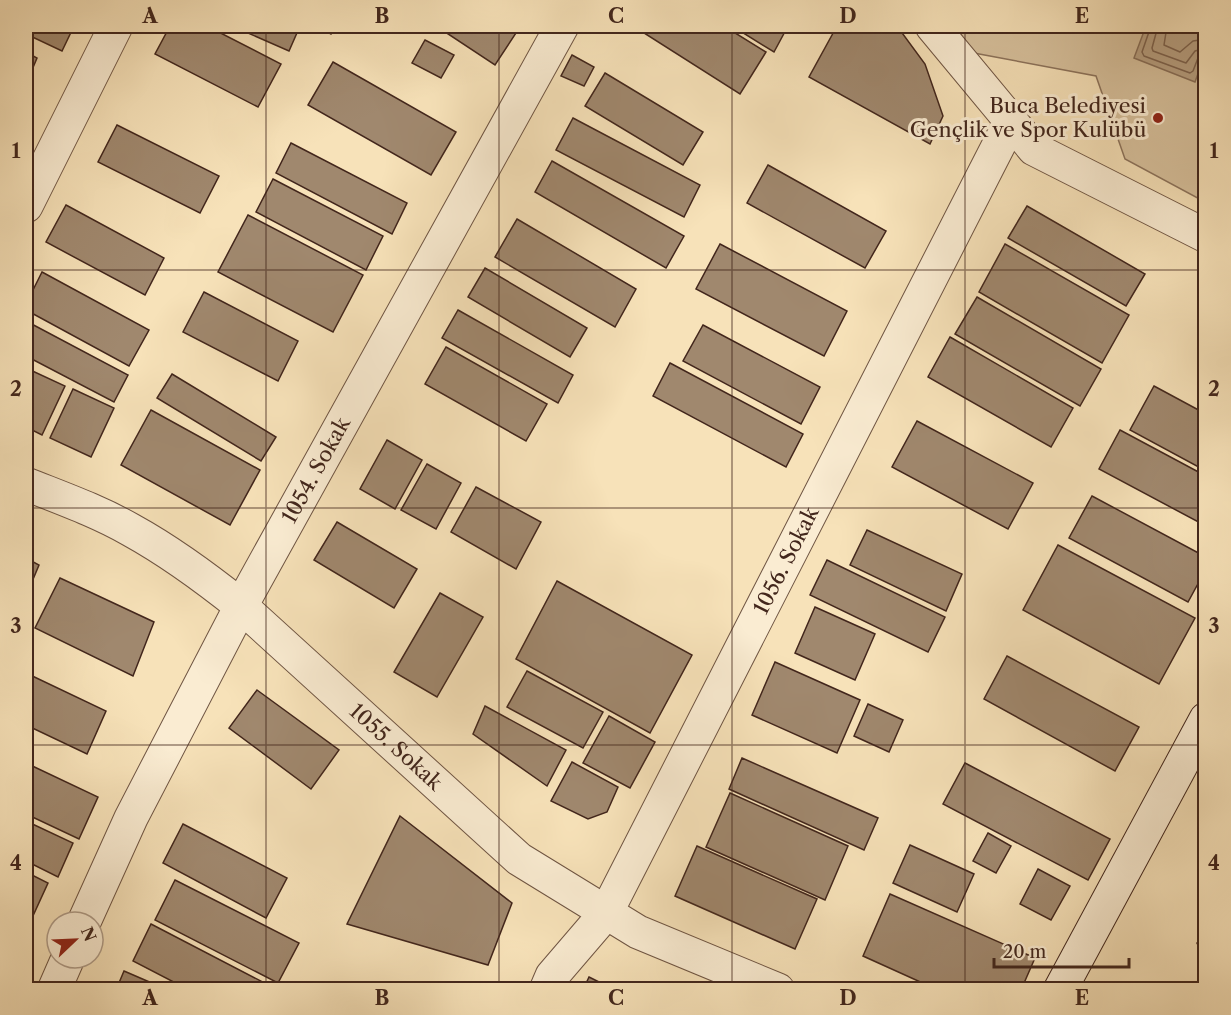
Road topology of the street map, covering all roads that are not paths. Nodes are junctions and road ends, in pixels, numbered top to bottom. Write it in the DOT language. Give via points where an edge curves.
graph roads {
  1 [pos="117,26"];
  2 [pos="562,26"];
  3 [pos="933,26"];
  4 [pos="1011,121"];
  5 [pos="26,206"];
  6 [pos="1206,236"];
  7 [pos="26,484"];
  8 [pos="241,606"];
  9 [pos="1206,719"];
  10 [pos="89,910"];
  11 [pos="606,913"];
  12 [pos="63,970"];
  13 [pos="54,990"];
  14 [pos="546,990"];
  15 [pos="778,990"];
  16 [pos="1060,990"];
  1 -- 5 [label="street"];
  2 -- 8 [label="street, 1054. Sokak"];
  3 -- 4 [label="street"];
  4 -- 6 [label="street" via="1034,149"];
  4 -- 11 [label="street, 1056. Sokak"];
  7 -- 8 [label="street, 1055. Sokak" via="130,529 193,568"];
  8 -- 10 [label="street, 1054. Sokak" via="131,818"];
  8 -- 11 [label="street, 1055. Sokak" via="519,859"];
  9 -- 16 [label="street"];
  11 -- 14 [label="street, 1056. Sokak" via="552,976"];
  11 -- 15 [label="street, 1055. Sokak" via="638,932"];
  12 -- 13 [label="street"];
}
